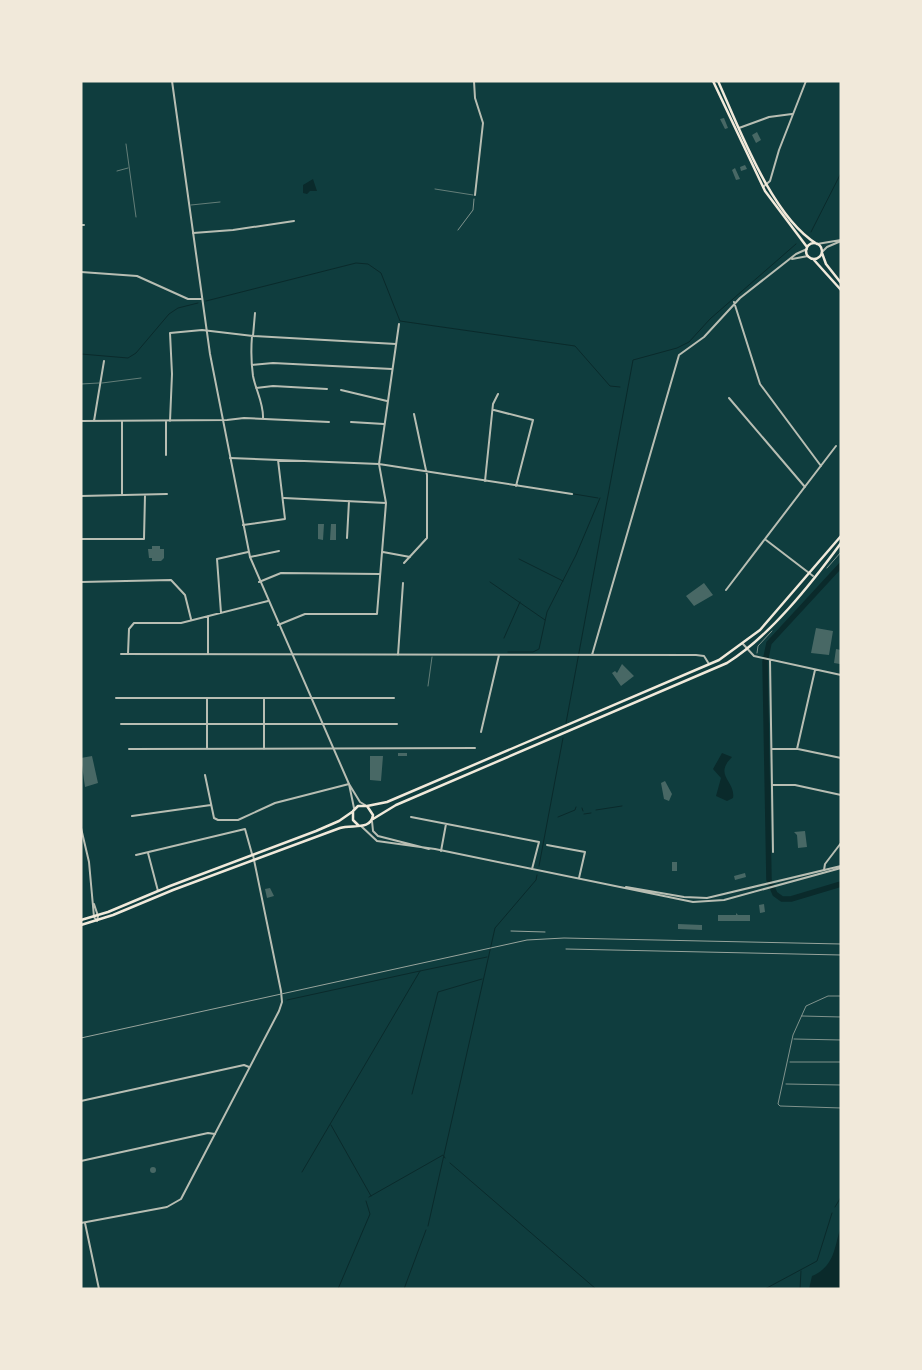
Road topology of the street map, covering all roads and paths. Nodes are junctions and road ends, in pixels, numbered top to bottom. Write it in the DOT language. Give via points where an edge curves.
graph roads {
  1 [pos="172,81"];
  2 [pos="474,81"];
  3 [pos="713,81"];
  4 [pos="718,81"];
  5 [pos="806,81"];
  6 [pos="793,114"];
  7 [pos="739,128"];
  8 [pos="126,144"];
  9 [pos="130,168"];
  10 [pos="117,171"];
  11 [pos="766,185"];
  12 [pos="762,188"];
  13 [pos="435,189"];
  14 [pos="475,195"];
  15 [pos="220,202"];
  16 [pos="189,205"];
  17 [pos="136,217"];
  18 [pos="294,221"];
  19 [pos="458,230"];
  20 [pos="193,233"];
  21 [pos="841,240"];
  22 [pos="817,244"];
  23 [pos="807,248"];
  24 [pos="822,252"];
  25 [pos="808,256"];
  26 [pos="813,259"];
  27 [pos="788,261"];
  28 [pos="81,272"];
  29 [pos="841,283"];
  30 [pos="841,290"];
  31 [pos="202,299"];
  32 [pos="734,302"];
  33 [pos="255,313"];
  34 [pos="399,324"];
  35 [pos="206,330"];
  36 [pos="252,336"];
  37 [pos="396,344"];
  38 [pos="104,361"];
  39 [pos="252,365"];
  40 [pos="392,369"];
  41 [pos="141,378"];
  42 [pos="100,383"];
  43 [pos="81,384"];
  44 [pos="256,388"];
  45 [pos="326,389"];
  46 [pos="341,390"];
  47 [pos="498,394"];
  48 [pos="729,398"];
  49 [pos="387,401"];
  50 [pos="494,410"];
  51 [pos="414,414"];
  52 [pos="263,419"];
  53 [pos="223,420"];
  54 [pos="94,421"];
  55 [pos="122,421"];
  56 [pos="166,421"];
  57 [pos="170,421"];
  58 [pos="81,422"];
  59 [pos="329,422"];
  60 [pos="351,422"];
  61 [pos="384,424"];
  62 [pos="836,446"];
  63 [pos="166,455"];
  64 [pos="230,458"];
  65 [pos="278,460"];
  66 [pos="379,464"];
  67 [pos="821,466"];
  68 [pos="426,472"];
  69 [pos="485,481"];
  70 [pos="516,486"];
  71 [pos="805,487"];
  72 [pos="167,494"];
  73 [pos="572,494"];
  74 [pos="122,495"];
  75 [pos="145,495"];
  76 [pos="81,496"];
  77 [pos="284,498"];
  78 [pos="349,501"];
  79 [pos="386,503"];
  80 [pos="344,522"];
  81 [pos="348,522"];
  82 [pos="243,525"];
  83 [pos="841,536"];
  84 [pos="347,538"];
  85 [pos="81,539"];
  86 [pos="765,540"];
  87 [pos="841,543"];
  88 [pos="279,551"];
  89 [pos="248,552"];
  90 [pos="383,552"];
  91 [pos="250,557"];
  92 [pos="410,557"];
  93 [pos="404,563"];
  94 [pos="809,572"];
  95 [pos="382,574"];
  96 [pos="814,576"];
  97 [pos="81,582"];
  98 [pos="259,582"];
  99 [pos="403,583"];
  100 [pos="726,590"];
  101 [pos="268,601"];
  102 [pos="221,613"];
  103 [pos="208,616"];
  104 [pos="192,620"];
  105 [pos="278,624"];
  106 [pos="743,644"];
  107 [pos="747,649"];
  108 [pos="121,654"];
  109 [pos="128,654"];
  110 [pos="208,655"];
  111 [pos="292,655"];
  112 [pos="398,655"];
  113 [pos="432,655"];
  114 [pos="499,655"];
  115 [pos="592,655"];
  116 [pos="769,659"];
  117 [pos="710,665"];
  118 [pos="816,670"];
  119 [pos="841,675"];
  120 [pos="428,686"];
  121 [pos="116,698"];
  122 [pos="311,698"];
  123 [pos="394,698"];
  124 [pos="207,699"];
  125 [pos="264,699"];
  126 [pos="121,724"];
  127 [pos="207,724"];
  128 [pos="264,724"];
  129 [pos="322,724"];
  130 [pos="398,724"];
  131 [pos="481,732"];
  132 [pos="475,748"];
  133 [pos="798,748"];
  134 [pos="129,749"];
  135 [pos="207,749"];
  136 [pos="264,749"];
  137 [pos="333,749"];
  138 [pos="772,749"];
  139 [pos="841,758"];
  140 [pos="205,774"];
  141 [pos="348,784"];
  142 [pos="772,785"];
  143 [pos="841,795"];
  144 [pos="211,805"];
  145 [pos="366,805"];
  146 [pos="353,811"];
  147 [pos="132,816"];
  148 [pos="411,817"];
  149 [pos="372,820"];
  150 [pos="446,824"];
  151 [pos="360,826"];
  152 [pos="81,828"];
  153 [pos="841,843"];
  154 [pos="547,845"];
  155 [pos="429,849"];
  156 [pos="440,851"];
  157 [pos="773,852"];
  158 [pos="148,853"];
  159 [pos="252,854"];
  160 [pos="136,855"];
  161 [pos="253,860"];
  162 [pos="841,867"];
  163 [pos="532,869"];
  164 [pos="824,870"];
  165 [pos="825,873"];
  166 [pos="579,878"];
  167 [pos="621,887"];
  168 [pos="158,891"];
  169 [pos="93,903"];
  170 [pos="98,916"];
  171 [pos="94,917"];
  172 [pos="81,920"];
  173 [pos="97,921"];
  174 [pos="81,925"];
  175 [pos="841,996"];
  176 [pos="800,1016"];
  177 [pos="841,1017"];
  178 [pos="792,1039"];
  179 [pos="841,1040"];
  180 [pos="788,1062"];
  181 [pos="841,1062"];
  182 [pos="249,1067"];
  183 [pos="784,1084"];
  184 [pos="841,1085"];
  185 [pos="81,1101"];
  186 [pos="841,1108"];
  187 [pos="215,1134"];
  188 [pos="81,1160"];
  189 [pos="83,1223"];
  190 [pos="99,1289"];
  1 -- 16 [label="street"];
  2 -- 14 [label="street" via="475,98 483,123"];
  3 -- 12 [label="main road"];
  4 -- 7 [label="main road"];
  5 -- 6 [label="street"];
  6 -- 7 [label="street"];
  6 -- 11 [label="street"];
  7 -- 11 [label="main road"];
  8 -- 9 [label="lane"];
  9 -- 10 [label="lane"];
  9 -- 17 [label="lane"];
  11 -- 12 [label="street"];
  11 -- 22 [label="main road" via="805,235"];
  12 -- 23 [label="main road"];
  13 -- 14 [label="lane"];
  14 -- 19 [label="path" via="473,210"];
  15 -- 16 [label="lane"];
  16 -- 20 [label="street"];
  18 -- 20 [label="street"];
  20 -- 31 [label="street"];
  21 -- 22 [label="street"];
  21 -- 24 [label="street"];
  22 -- 23 [label="main road"];
  22 -- 24 [label="main road"];
  23 -- 25 [label="main road"];
  23 -- 27 [label="street"];
  24 -- 26 [label="main road"];
  24 -- 29 [label="main road" via="826,264"];
  25 -- 26 [label="main road"];
  25 -- 27 [label="street"];
  26 -- 30 [label="main road"];
  27 -- 32 [label="street"];
  28 -- 31 [label="street" via="136,276 188,299"];
  31 -- 35 [label="street"];
  32 -- 67 [label="street" via="760,384"];
  32 -- 115 [label="street" via="705,336 682,352 676,361"];
  33 -- 36 [label="street"];
  34 -- 37 [label="street"];
  35 -- 36 [label="street"];
  35 -- 53 [label="street"];
  35 -- 57 [label="street" via="170,333"];
  36 -- 37 [label="street"];
  36 -- 39 [label="street"];
  37 -- 40 [label="street"];
  38 -- 42 [label="street"];
  39 -- 40 [label="street" via="273,363"];
  39 -- 44 [label="street"];
  40 -- 49 [label="street"];
  41 -- 42 [label="lane"];
  42 -- 43 [label="lane"];
  42 -- 54 [label="street"];
  44 -- 45 [label="street"];
  44 -- 52 [label="street"];
  46 -- 49 [label="street"];
  47 -- 50 [label="street"];
  48 -- 71 [label="street"];
  49 -- 61 [label="street"];
  50 -- 69 [label="street"];
  50 -- 70 [label="street" via="532,420"];
  51 -- 68 [label="street"];
  52 -- 53 [label="street"];
  52 -- 59 [label="street"];
  53 -- 57 [label="street"];
  53 -- 64 [label="street"];
  54 -- 55 [label="street"];
  54 -- 58 [label="street"];
  55 -- 56 [label="street"];
  55 -- 74 [label="street"];
  56 -- 57 [label="street"];
  56 -- 63 [label="street"];
  60 -- 61 [label="street"];
  61 -- 66 [label="street"];
  62 -- 67 [label="street"];
  64 -- 65 [label="street"];
  64 -- 82 [label="street"];
  65 -- 66 [label="street"];
  65 -- 77 [label="street"];
  66 -- 68 [label="street"];
  66 -- 79 [label="street"];
  67 -- 71 [label="street"];
  68 -- 69 [label="street"];
  68 -- 92 [label="street" via="427,538"];
  69 -- 70 [label="street"];
  70 -- 73 [label="street"];
  71 -- 86 [label="street"];
  72 -- 75 [label="street"];
  74 -- 75 [label="street"];
  74 -- 76 [label="street"];
  75 -- 85 [label="street" via="144,539"];
  77 -- 78 [label="street"];
  77 -- 82 [label="street" via="287,519"];
  78 -- 79 [label="street"];
  78 -- 81 [label="street"];
  79 -- 90 [label="street"];
  80 -- 81 [label="street"];
  81 -- 84 [label="street"];
  82 -- 89 [label="street"];
  83 -- 94 [label="main road"];
  86 -- 94 [label="street"];
  86 -- 100 [label="street"];
  87 -- 96 [label="main road"];
  88 -- 91 [label="street"];
  89 -- 91 [label="street"];
  89 -- 102 [label="street" via="217,559"];
  90 -- 92 [label="street"];
  90 -- 95 [label="street"];
  91 -- 98 [label="street"];
  92 -- 93 [label="street"];
  94 -- 96 [label="street"];
  94 -- 106 [label="main road" via="765,625"];
  95 -- 98 [label="street" via="281,573"];
  95 -- 105 [label="street" via="377,614 306,614"];
  96 -- 107 [label="main road" via="770,628"];
  97 -- 104 [label="street" via="171,580 185,595"];
  98 -- 101 [label="street"];
  99 -- 112 [label="street"];
  101 -- 102 [label="street"];
  101 -- 105 [label="street"];
  102 -- 103 [label="street"];
  103 -- 104 [label="street"];
  103 -- 110 [label="street"];
  104 -- 109 [label="street" via="133,624 129,630"];
  105 -- 111 [label="street"];
  106 -- 107 [label="street"];
  106 -- 117 [label="main road"];
  107 -- 116 [label="street" via="752,656"];
  107 -- 149 [label="main road" via="701,675 388,808"];
  108 -- 109 [label="street"];
  109 -- 110 [label="street"];
  110 -- 111 [label="street"];
  111 -- 112 [label="street"];
  111 -- 122 [label="street"];
  112 -- 113 [label="street"];
  113 -- 114 [label="street"];
  113 -- 120 [label="lane"];
  114 -- 115 [label="street"];
  114 -- 131 [label="street"];
  115 -- 117 [label="street" via="699,655"];
  116 -- 118 [label="street"];
  116 -- 138 [label="street"];
  117 -- 145 [label="main road" via="387,802"];
  118 -- 119 [label="street"];
  118 -- 133 [label="street"];
  121 -- 124 [label="street"];
  122 -- 123 [label="street"];
  122 -- 125 [label="street"];
  122 -- 129 [label="street"];
  124 -- 125 [label="street"];
  124 -- 127 [label="street"];
  125 -- 128 [label="street"];
  126 -- 127 [label="street"];
  127 -- 128 [label="street"];
  127 -- 135 [label="street"];
  128 -- 129 [label="street"];
  128 -- 136 [label="street"];
  129 -- 130 [label="street"];
  129 -- 137 [label="street"];
  132 -- 137 [label="street"];
  133 -- 138 [label="street"];
  133 -- 139 [label="street"];
  134 -- 135 [label="street"];
  135 -- 136 [label="street"];
  136 -- 137 [label="street"];
  137 -- 141 [label="street"];
  138 -- 142 [label="street"];
  140 -- 144 [label="street"];
  141 -- 144 [label="street" via="273,804 237,820 214,820"];
  141 -- 145 [label="street" via="360,802"];
  141 -- 146 [label="street"];
  142 -- 143 [label="street" via="795,785"];
  142 -- 157 [label="street"];
  144 -- 147 [label="street"];
  145 -- 146 [label="main road"];
  145 -- 149 [label="main road" via="373,812"];
  146 -- 151 [label="main road" via="353,820"];
  146 -- 159 [label="main road" via="339,821"];
  148 -- 150 [label="street"];
  149 -- 151 [label="main road"];
  149 -- 155 [label="street" via="373,831 378,836"];
  150 -- 156 [label="street"];
  150 -- 163 [label="street" via="539,842"];
  151 -- 155 [label="street" via="377,841"];
  151 -- 161 [label="main road" via="340,828"];
  152 -- 169 [label="street" via="89,862"];
  153 -- 164 [label="street"];
  154 -- 166 [label="street" via="584,852"];
  155 -- 156 [label="street"];
  156 -- 163 [label="street"];
  158 -- 159 [label="street" via="245,829"];
  158 -- 160 [label="street"];
  158 -- 168 [label="street"];
  159 -- 161 [label="street"];
  159 -- 168 [label="main road"];
  161 -- 173 [label="main road"];
  161 -- 182 [label="street" via="282,1000"];
  162 -- 164 [label="street"];
  162 -- 165 [label="street"];
  163 -- 166 [label="street"];
  164 -- 165 [label="street"];
  164 -- 167 [label="street" via="721,897 700,899"];
  165 -- 167 [label="street" via="721,900 698,902"];
  166 -- 167 [label="street"];
  168 -- 170 [label="main road"];
  169 -- 170 [label="street"];
  169 -- 171 [label="street"];
  170 -- 171 [label="main road"];
  170 -- 173 [label="street"];
  171 -- 172 [label="main road"];
  171 -- 173 [label="street"];
  173 -- 174 [label="main road"];
  175 -- 176 [label="path" via="828,996 806,1006"];
  176 -- 177 [label="path"];
  176 -- 178 [label="path"];
  178 -- 179 [label="path"];
  178 -- 180 [label="path"];
  180 -- 181 [label="path"];
  180 -- 183 [label="path"];
  182 -- 185 [label="street" via="244,1065"];
  182 -- 187 [label="street"];
  183 -- 184 [label="path"];
  183 -- 186 [label="path" via="780,1106"];
  187 -- 188 [label="street"];
  187 -- 189 [label="street" via="183,1196 175,1204"];
  189 -- 190 [label="street"];
}
